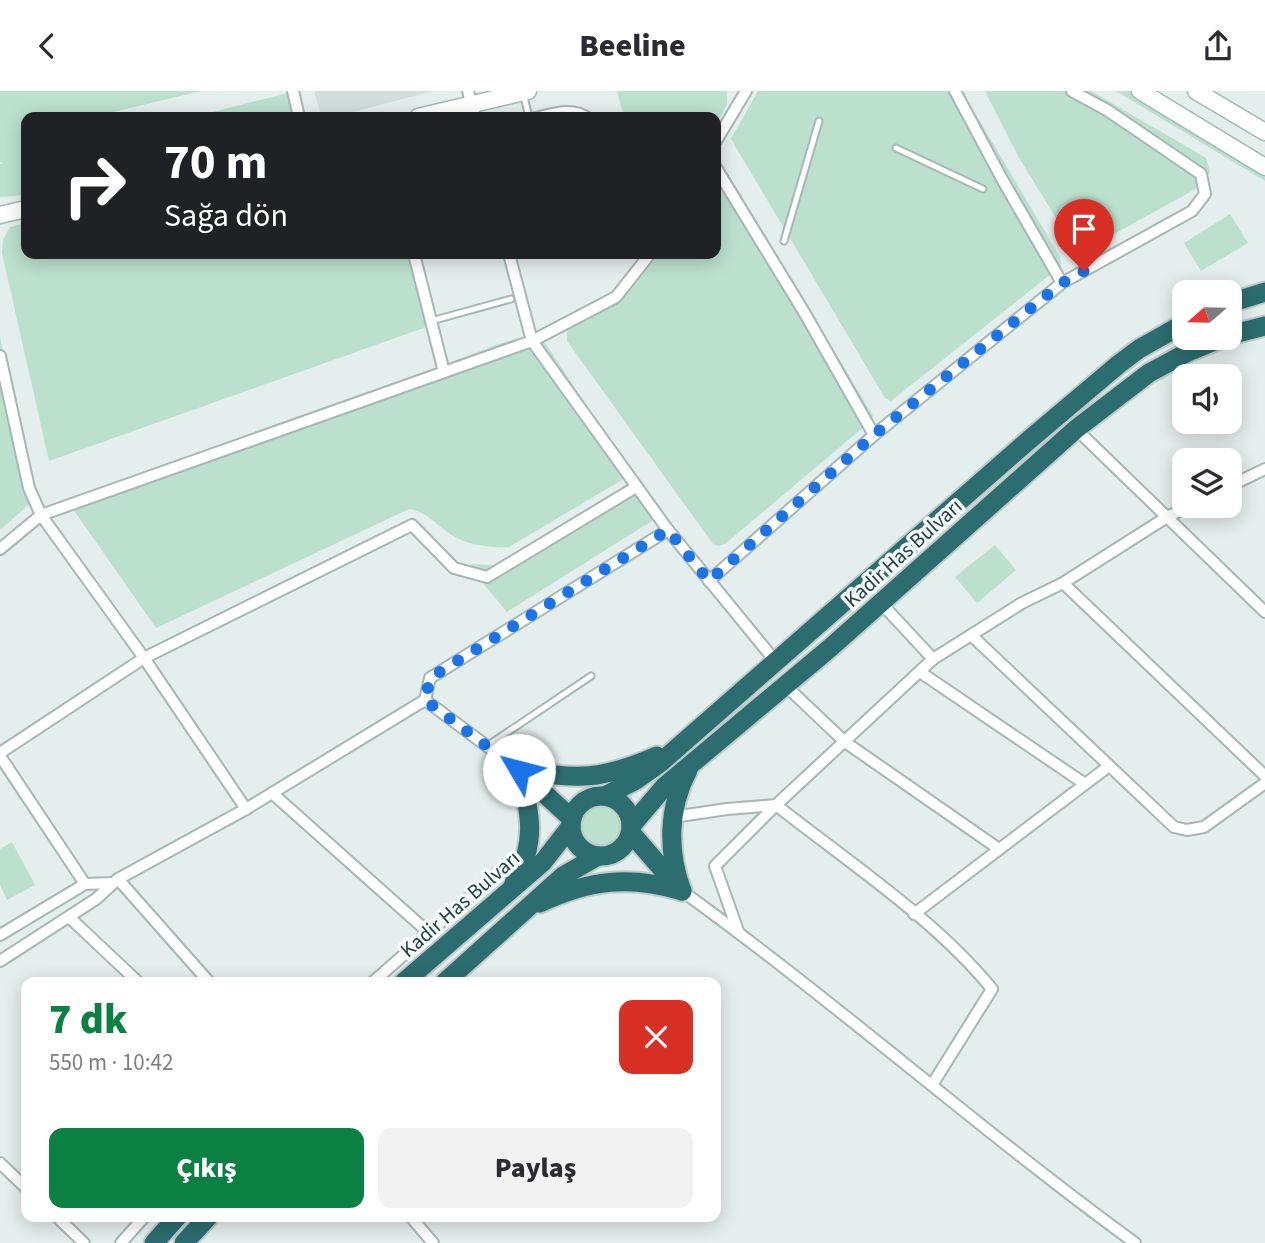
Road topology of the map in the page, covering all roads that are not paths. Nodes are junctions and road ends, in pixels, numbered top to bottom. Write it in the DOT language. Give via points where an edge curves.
graph roads {
  1 [pos="293,91"];
  2 [pos="746,91"];
  3 [pos="955,91"];
  4 [pos="1073,91"];
  5 [pos="1140,91"];
  6 [pos="1196,91"];
  7 [pos="525,92"];
  8 [pos="471,104"];
  9 [pos="298,112"];
  10 [pos="438,112"];
  11 [pos="528,112"];
  12 [pos="551,112"];
  13 [pos="583,112"];
  14 [pos="819,121"];
  15 [pos="1265,132"];
  16 [pos="721,133"];
  17 [pos="896,148"];
  18 [pos="1265,167"];
  19 [pos="721,176"];
  20 [pos="983,189"];
  21 [pos="21,210"];
  22 [pos="0,215"];
  23 [pos="784,240"];
  24 [pos="415,259"];
  25 [pos="510,259"];
  26 [pos="646,259"];
  27 [pos="1062,283"];
  28 [pos="1265,292"];
  29 [pos="511,299"];
  30 [pos="1242,299"];
  31 [pos="431,321"];
  32 [pos="1265,326"];
  33 [pos="1172,330"];
  34 [pos="1242,332"];
  35 [pos="532,341"];
  36 [pos="1193,350"];
  37 [pos="0,356"];
  38 [pos="444,372"];
  39 [pos="1076,429"];
  40 [pos="874,435"];
  41 [pos="1265,469"];
  42 [pos="1242,480"];
  43 [pos="636,487"];
  44 [pos="41,515"];
  45 [pos="1172,515"];
  46 [pos="1167,517"];
  47 [pos="668,530"];
  48 [pos="0,549"];
  49 [pos="709,581"];
  50 [pos="1063,583"];
  51 [pos="881,603"];
  52 [pos="1265,612"];
  53 [pos="971,635"];
  54 [pos="144,658"];
  55 [pos="933,659"];
  56 [pos="776,662"];
  57 [pos="920,672"];
  58 [pos="591,675"];
  59 [pos="785,685"];
  60 [pos="425,700"];
  61 [pos="845,743"];
  62 [pos="680,745"];
  63 [pos="487,746"];
  64 [pos="0,754"];
  65 [pos="691,764"];
  66 [pos="1109,766"];
  67 [pos="519,770"];
  68 [pos="1265,776"];
  69 [pos="1265,783"];
  70 [pos="1085,784"];
  71 [pos="272,793"];
  72 [pos="597,797"];
  73 [pos="776,805"];
  74 [pos="246,809"];
  75 [pos="673,817"];
  76 [pos="571,823"];
  77 [pos="631,830"];
  78 [pos="999,849"];
  79 [pos="601,856"];
  80 [pos="509,862"];
  81 [pos="115,881"];
  82 [pos="655,883"];
  83 [pos="85,884"];
  84 [pos="682,891"];
  85 [pos="508,893"];
  86 [pos="914,914"];
  87 [pos="69,917"];
  88 [pos="513,921"];
  89 [pos="1,931"];
  90 [pos="739,932"];
  91 [pos="429,933"];
  92 [pos="419,941"];
  93 [pos="435,955"];
  94 [pos="0,961"];
  95 [pos="133,977"];
  96 [pos="201,977"];
  97 [pos="379,977"];
  98 [pos="410,977"];
  99 [pos="451,977"];
  100 [pos="932,1086"];
  101 [pos="0,1163"];
  102 [pos="21,1183"];
  103 [pos="62,1222"];
  104 [pos="140,1222"];
  105 [pos="173,1222"];
  106 [pos="203,1222"];
  107 [pos="416,1222"];
  108 [pos="84,1243"];
  109 [pos="121,1243"];
  110 [pos="155,1243"];
  111 [pos="184,1243"];
  112 [pos="433,1243"];
  113 [pos="1135,1243"];
  1 -- 9 [label="street"];
  2 -- 16 [label="street"];
  3 -- 27 [label="street"];
  4 -- 27 [label="street" via="1201,174 1205,194 1192,211"];
  5 -- 18 [label="street"];
  6 -- 15 [label="street"];
  7 -- 8 [label="street"];
  7 -- 11 [label="lane"];
  8 -- 10 [label="street"];
  12 -- 13 [label="lane" via="568,108"];
  14 -- 23 [label="lane"];
  17 -- 20 [label="lane"];
  19 -- 40 [label="street"];
  21 -- 22 [label="street"];
  24 -- 31 [label="street"];
  25 -- 35 [label="street"];
  26 -- 35 [label="street" via="616,297"];
  27 -- 40 [label="street"];
  28 -- 30 [label="highway"];
  29 -- 31 [label="lane"];
  31 -- 38 [label="street"];
  32 -- 34 [label="highway"];
  33 -- 56 [label="highway, Kadir Has Bulvarı" via="1139,349 1089,389"];
  35 -- 38 [label="street"];
  35 -- 43 [label="street"];
  36 -- 39 [label="highway, Kadir Has Bulvarı" via="1149,373"];
  37 -- 44 [label="street" via="29,488"];
  38 -- 44 [label="street"];
  39 -- 46 [label="street"];
  39 -- 51 [label="highway, Kadir Has Bulvarı"];
  40 -- 49 [label="street"];
  41 -- 42 [label="street"];
  43 -- 47 [label="street"];
  43 -- 54 [label="street" via="487,577 454,568 412,525"];
  44 -- 48 [label="street"];
  44 -- 54 [label="street"];
  45 -- 46 [label="street"];
  46 -- 50 [label="street"];
  46 -- 52 [label="street"];
  47 -- 49 [label="street"];
  47 -- 60 [label="street" via="430,678"];
  49 -- 56 [label="street"];
  50 -- 53 [label="street"];
  50 -- 68 [label="street"];
  51 -- 55 [label="street"];
  51 -- 59 [label="highway, Kadir Has Bulvarı"];
  53 -- 55 [label="street"];
  53 -- 66 [label="street"];
  54 -- 64 [label="street"];
  54 -- 74 [label="street"];
  55 -- 57 [label="street"];
  56 -- 62 [label="highway, Kadir Has Bulvarı"];
  57 -- 61 [label="street"];
  57 -- 70 [label="street"];
  58 -- 63 [label="lane"];
  59 -- 61 [label="street"];
  59 -- 65 [label="highway, Kadir Has Bulvarı"];
  60 -- 63 [label="street"];
  60 -- 71 [label="street"];
  61 -- 73 [label="street"];
  61 -- 78 [label="street"];
  62 -- 67 [label="highway" via="594,777"];
  62 -- 72 [label="highway, Kadir Has Bulvarı" via="649,772"];
  63 -- 67 [label="street"];
  64 -- 83 [label="street"];
  65 -- 75 [label="highway"];
  65 -- 77 [label="highway, Kadir Has Bulvarı" via="656,795"];
  66 -- 69 [label="street" via="1169,824 1187,831 1204,827"];
  66 -- 70 [label="street"];
  67 -- 72 [label="highway"];
  67 -- 76 [label="highway"];
  67 -- 85 [label="highway" via="531,833 525,860"];
  70 -- 78 [label="street"];
  71 -- 74 [label="street"];
  71 -- 91 [label="street"];
  72 -- 76 [label="highway" via="578,806"];
  72 -- 77 [label="highway" via="624,806"];
  73 -- 75 [label="street"];
  73 -- 86 [label="street"];
  73 -- 90 [label="street" via="715,866"];
  74 -- 81 [label="street"];
  75 -- 84 [label="highway" via="672,853"];
  76 -- 79 [label="highway" via="578,846"];
  76 -- 85 [label="highway, Kadir Has Bulvarı" via="543,862"];
  77 -- 79 [label="highway" via="624,846"];
  77 -- 84 [label="highway"];
  78 -- 86 [label="street"];
  79 -- 82 [label="highway"];
  79 -- 88 [label="highway" via="563,876"];
  80 -- 91 [label="street"];
  81 -- 83 [label="street"];
  81 -- 87 [label="street"];
  81 -- 96 [label="street"];
  82 -- 84 [label="highway"];
  82 -- 88 [label="highway" via="587,886 541,903"];
  83 -- 89 [label="street"];
  84 -- 90 [label="street"];
  85 -- 93 [label="highway, Kadir Has Bulvarı"];
  86 -- 100 [label="street" via="992,989"];
  87 -- 94 [label="street"];
  87 -- 95 [label="street"];
  88 -- 99 [label="highway"];
  90 -- 100 [label="street"];
  91 -- 92 [label="street"];
  92 -- 93 [label="street"];
  92 -- 97 [label="street"];
  93 -- 98 [label="highway, Kadir Has Bulvarı"];
  100 -- 113 [label="street"];
  101 -- 102 [label="street"];
  103 -- 108 [label="street"];
  104 -- 109 [label="street"];
  105 -- 110 [label="highway"];
  106 -- 111 [label="highway"];
  107 -- 112 [label="street"];
}
